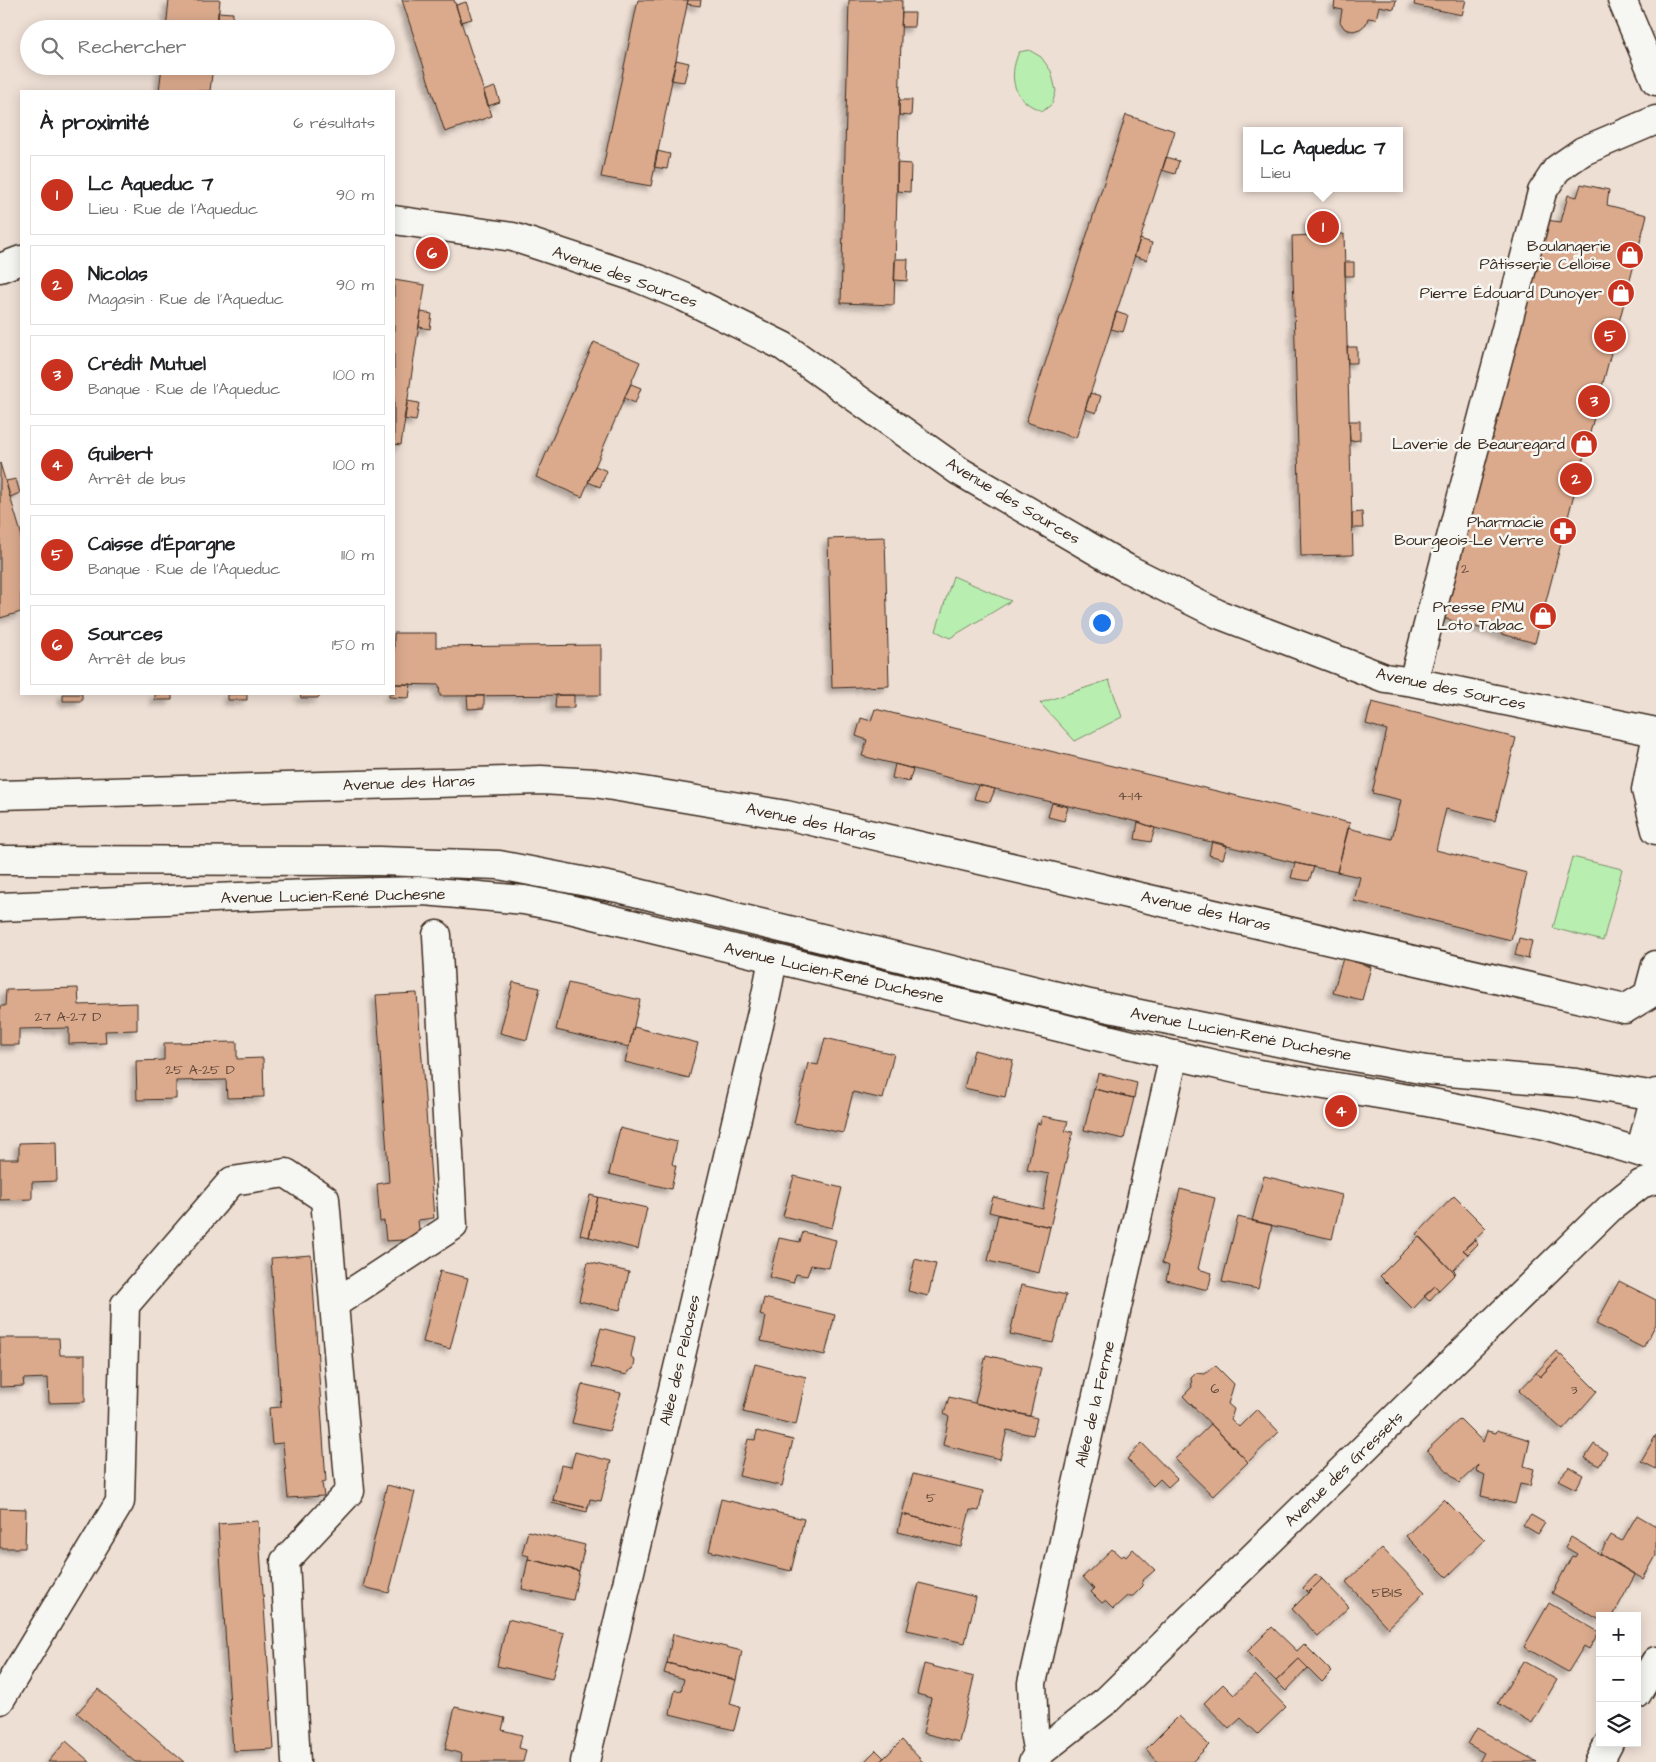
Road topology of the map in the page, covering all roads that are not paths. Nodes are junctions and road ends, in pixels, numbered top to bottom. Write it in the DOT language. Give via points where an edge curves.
graph roads {
  1 [pos="1622,0"];
  2 [pos="1656,81"];
  3 [pos="1656,120"];
  4 [pos="395,220"];
  5 [pos="20,260"];
  6 [pos="0,268"];
  7 [pos="1413,682"];
  8 [pos="1656,732"];
  9 [pos="1656,739"];
  10 [pos="0,795"];
  11 [pos="1656,830"];
  12 [pos="0,860"];
  13 [pos="0,907"];
  14 [pos="437,935"];
  15 [pos="773,959"];
  16 [pos="1656,965"];
  17 [pos="1174,1055"];
  18 [pos="1655,1095"];
  19 [pos="1648,1155"];
  20 [pos="1656,1178"];
  21 [pos="334,1304"];
  22 [pos="1656,1661"];
  23 [pos="1641,1687"];
  24 [pos="0,1700"];
  25 [pos="1608,1747"];
  26 [pos="1036,1758"];
  27 [pos="296,1762"];
  28 [pos="585,1762"];
  29 [pos="1599,1762"];
  1 -- 2 [label="street"];
  3 -- 7 [label="street" via="1583,151 1557,169 1542,192"];
  4 -- 7 [label="street, Avenue des Sources" via="513,237 638,278 684,297 783,346 959,471 1126,568 1218,614 1384,678"];
  5 -- 6 [label="street"];
  7 -- 8 [label="street, Avenue des Sources"];
  9 -- 11 [label="street" via="1646,790"];
  10 -- 16 [label="street, Avenue des Haras" via="541,780 596,782 786,815 1625,1008 1648,995"];
  12 -- 18 [label="street, Avenue Lucien-René Duchesne" via="379,860 499,865 618,888 1090,1004 1337,1054 1426,1070 1576,1083"];
  13 -- 15 [label="street, Avenue Lucien-René Duchesne" via="424,891 524,900"];
  14 -- 21 [label="street" via="453,1226"];
  15 -- 17 [label="street, Avenue Lucien-René Duchesne"];
  15 -- 28 [label="street, Allée des Pelouses"];
  17 -- 19 [label="street, Avenue Lucien-René Duchesne" via="1258,1074 1536,1124"];
  17 -- 26 [label="street, Allée de la Ferme" via="1032,1683"];
  18 -- 19 [label="street"];
  20 -- 26 [label="street, Avenue des Gressets" via="1641,1184 1610,1208 1107,1700"];
  21 -- 24 [label="street" via="325,1199 286,1173 232,1181 125,1305 120,1502"];
  21 -- 27 [label="street" via="350,1491 285,1561"];
  22 -- 23 [label="street"];
  25 -- 29 [label="street"];
}
